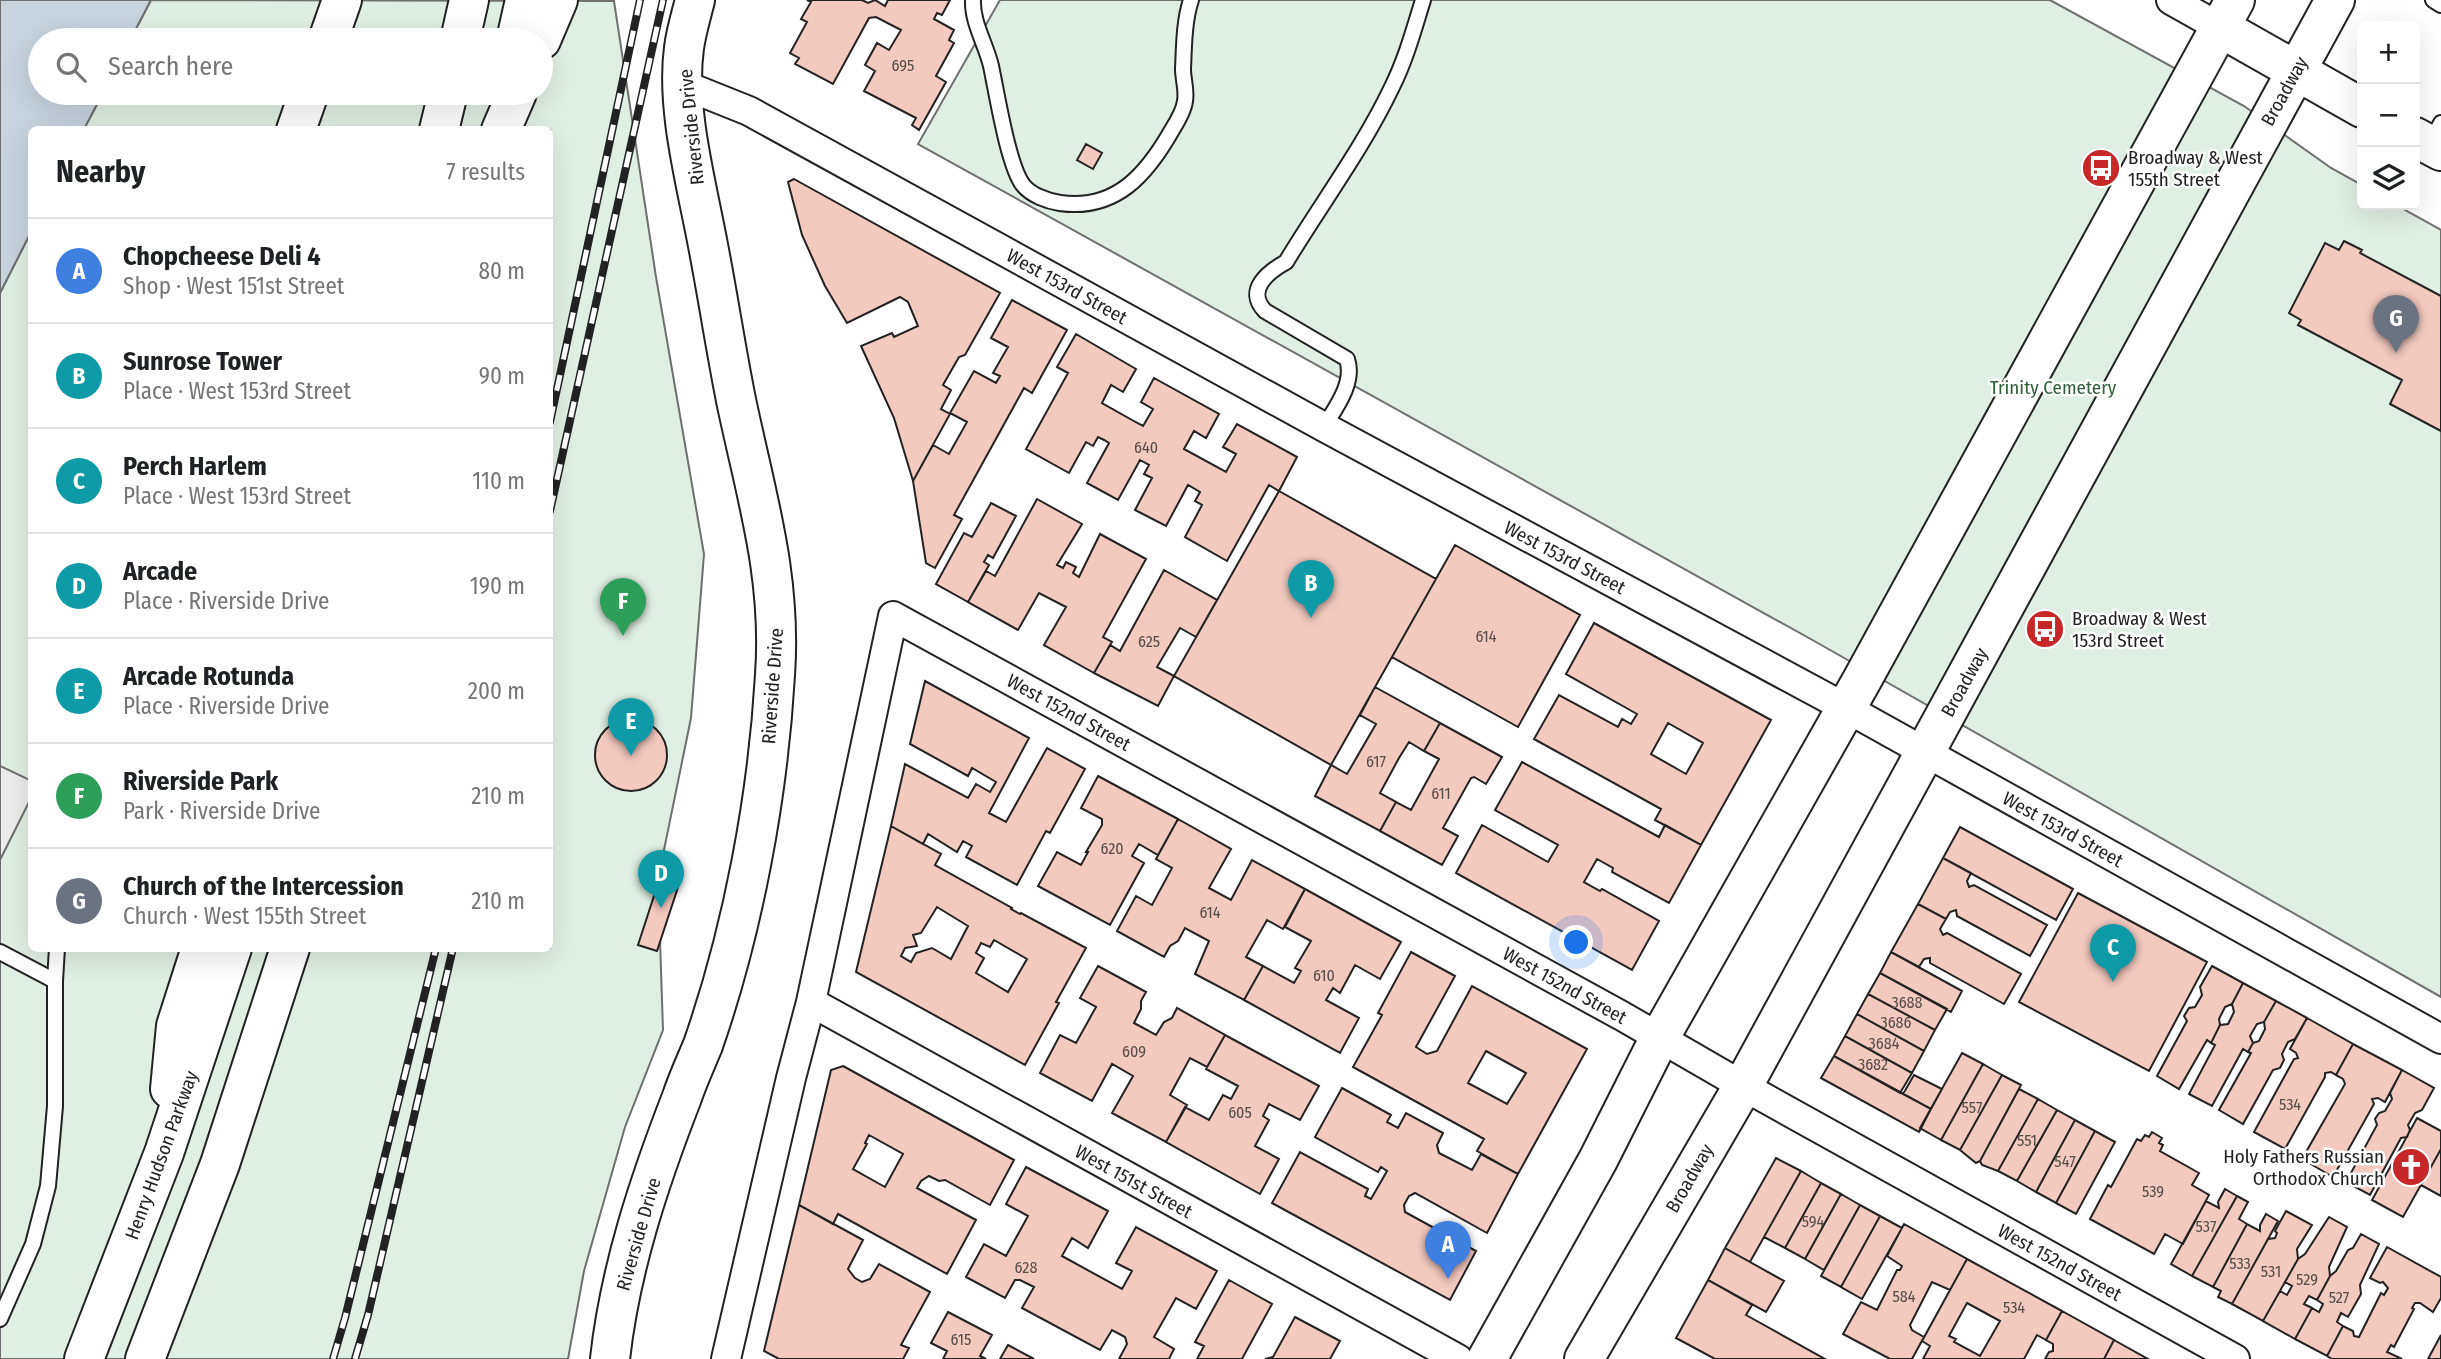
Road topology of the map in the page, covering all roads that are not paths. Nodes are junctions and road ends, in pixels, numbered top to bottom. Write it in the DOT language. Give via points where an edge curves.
graph roads {
  1 [pos="342,0"];
  2 [pos="468,0"];
  3 [pos="525,0"];
  4 [pos="558,0"];
  5 [pos="695,0"];
  6 [pos="973,0"];
  7 [pos="1191,0"];
  8 [pos="1423,0"];
  9 [pos="2171,0"];
  10 [pos="2335,0"];
  11 [pos="2433,0"];
  12 [pos="2441,5"];
  13 [pos="2227,14"];
  14 [pos="332,28"];
  15 [pos="462,28"];
  16 [pos="519,28"];
  17 [pos="546,28"];
  18 [pos="2295,71"];
  19 [pos="684,85"];
  20 [pos="305,105"];
  21 [pos="445,105"];
  22 [pos="503,105"];
  23 [pos="511,105"];
  24 [pos="2357,105"];
  25 [pos="297,126"];
  26 [pos="440,126"];
  27 [pos="500,126"];
  28 [pos="501,126"];
  29 [pos="1324,428"];
  30 [pos="1846,708"];
  31 [pos="1925,752"];
  32 [pos="0,952"];
  33 [pos="57,952"];
  34 [pos="200,952"];
  35 [pos="231,952"];
  36 [pos="289,952"];
  37 [pos="55,981"];
  38 [pos="811,1002"];
  39 [pos="1660,1037"];
  40 [pos="2441,1040"];
  41 [pos="1743,1086"];
  42 [pos="164,1153"];
  43 [pos="0,1319"];
  44 [pos="84,1359"];
  45 [pos="145,1359"];
  46 [pos="610,1359"];
  47 [pos="726,1359"];
  48 [pos="1458,1359"];
  49 [pos="1487,1359"];
  50 [pos="1584,1359"];
  51 [pos="2235,1359"];
  1 -- 14 [label="main road"];
  2 -- 15 [label="main road"];
  3 -- 16 [label="main road"];
  4 -- 17 [label="main road"];
  5 -- 19 [label="main road, Riverside Drive" via="684,49"];
  6 -- 7 [label="lane" via="1019,178 1024,187 1044,199 1079,205 1101,202 1139,177 1174,127 1185,101 1184,57"];
  8 -- 29 [label="lane" via="1405,58 1371,125 1286,262 1259,284 1258,298 1265,311 1347,359 1347,386"];
  9 -- 13 [label="street"];
  10 -- 18 [label="main road, Broadway"];
  11 -- 12 [label="lane"];
  13 -- 18 [label="main road"];
  13 -- 30 [label="main road"];
  18 -- 24 [label="main road"];
  18 -- 31 [label="main road, Broadway"];
  19 -- 29 [label="street, West 153rd Street" via="749,111"];
  19 -- 46 [label="main road, Riverside Drive" via="704,225 768,542 777,610 775,675 760,814 744,892 703,1045 624,1272"];
  20 -- 25 [label="main road"];
  21 -- 26 [label="main road"];
  22 -- 27 [label="main road"];
  23 -- 28 [label="main road"];
  29 -- 30 [label="street, West 153rd Street"];
  30 -- 31 [label="street, West 153rd Street"];
  30 -- 39 [label="main road"];
  31 -- 40 [label="street, West 153rd Street"];
  31 -- 41 [label="main road, Broadway"];
  32 -- 37 [label="lane"];
  33 -- 37 [label="lane"];
  34 -- 42 [label="main road" via="176,1026"];
  35 -- 42 [label="main road, Henry Hudson Parkway"];
  36 -- 45 [label="main road" via="224,1151"];
  37 -- 43 [label="lane" via="55,1106 48,1186 33,1244"];
  38 -- 39 [label="street, West 152nd Street" via="893,616"];
  38 -- 47 [label="street"];
  38 -- 48 [label="street, West 151st Street"];
  39 -- 41 [label="street, West 152nd Street"];
  39 -- 49 [label="main road" via="1598,1160"];
  41 -- 50 [label="main road, Broadway"];
  41 -- 51 [label="street, West 152nd Street"];
  42 -- 44 [label="main road, Henry Hudson Parkway"];
}
